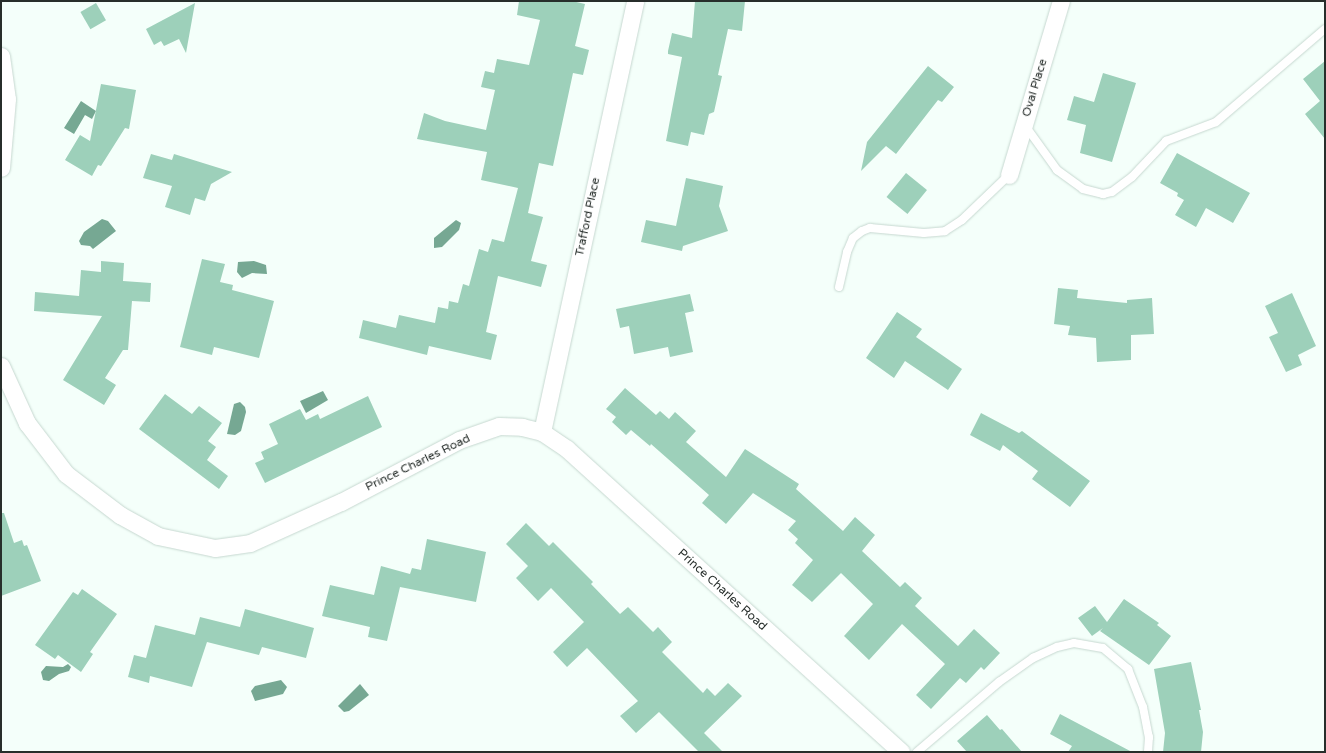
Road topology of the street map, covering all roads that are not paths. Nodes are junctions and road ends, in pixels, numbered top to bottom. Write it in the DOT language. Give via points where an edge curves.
graph roads {
  1 [pos="635,1"];
  2 [pos="1061,1"];
  3 [pos="1325,29"];
  4 [pos="1,56"];
  5 [pos="1024,124"];
  6 [pos="1,168"];
  7 [pos="1009,175"];
  8 [pos="839,286"];
  9 [pos="1,366"];
  10 [pos="8,398"];
  11 [pos="542,432"];
  12 [pos="901,752"];
  13 [pos="917,752"];
  14 [pos="1148,752"];
  1 -- 11 [label="street, Trafford Place"];
  2 -- 5 [label="street, Oval Place"];
  3 -- 5 [label="lane" via="1216,122 1166,141 1132,177 1112,192 1103,194 1083,189 1057,170"];
  4 -- 6 [label="street" via="7,99"];
  5 -- 7 [label="street, Oval Place"];
  7 -- 8 [label="lane" via="962,220 945,231 924,233 870,228 862,230 853,238 847,252"];
  9 -- 10 [label="street, Prince Charles Road"];
  10 -- 11 [label="street, Prince Charles Road" via="66,474 120,515 158,536 215,548 250,543 341,502 459,440 499,426 522,427"];
  11 -- 12 [label="street, Prince Charles Road" via="567,449"];
  13 -- 14 [label="lane" via="1016,670 1057,647 1074,643 1103,648 1128,669 1143,707 1149,737"];
}
